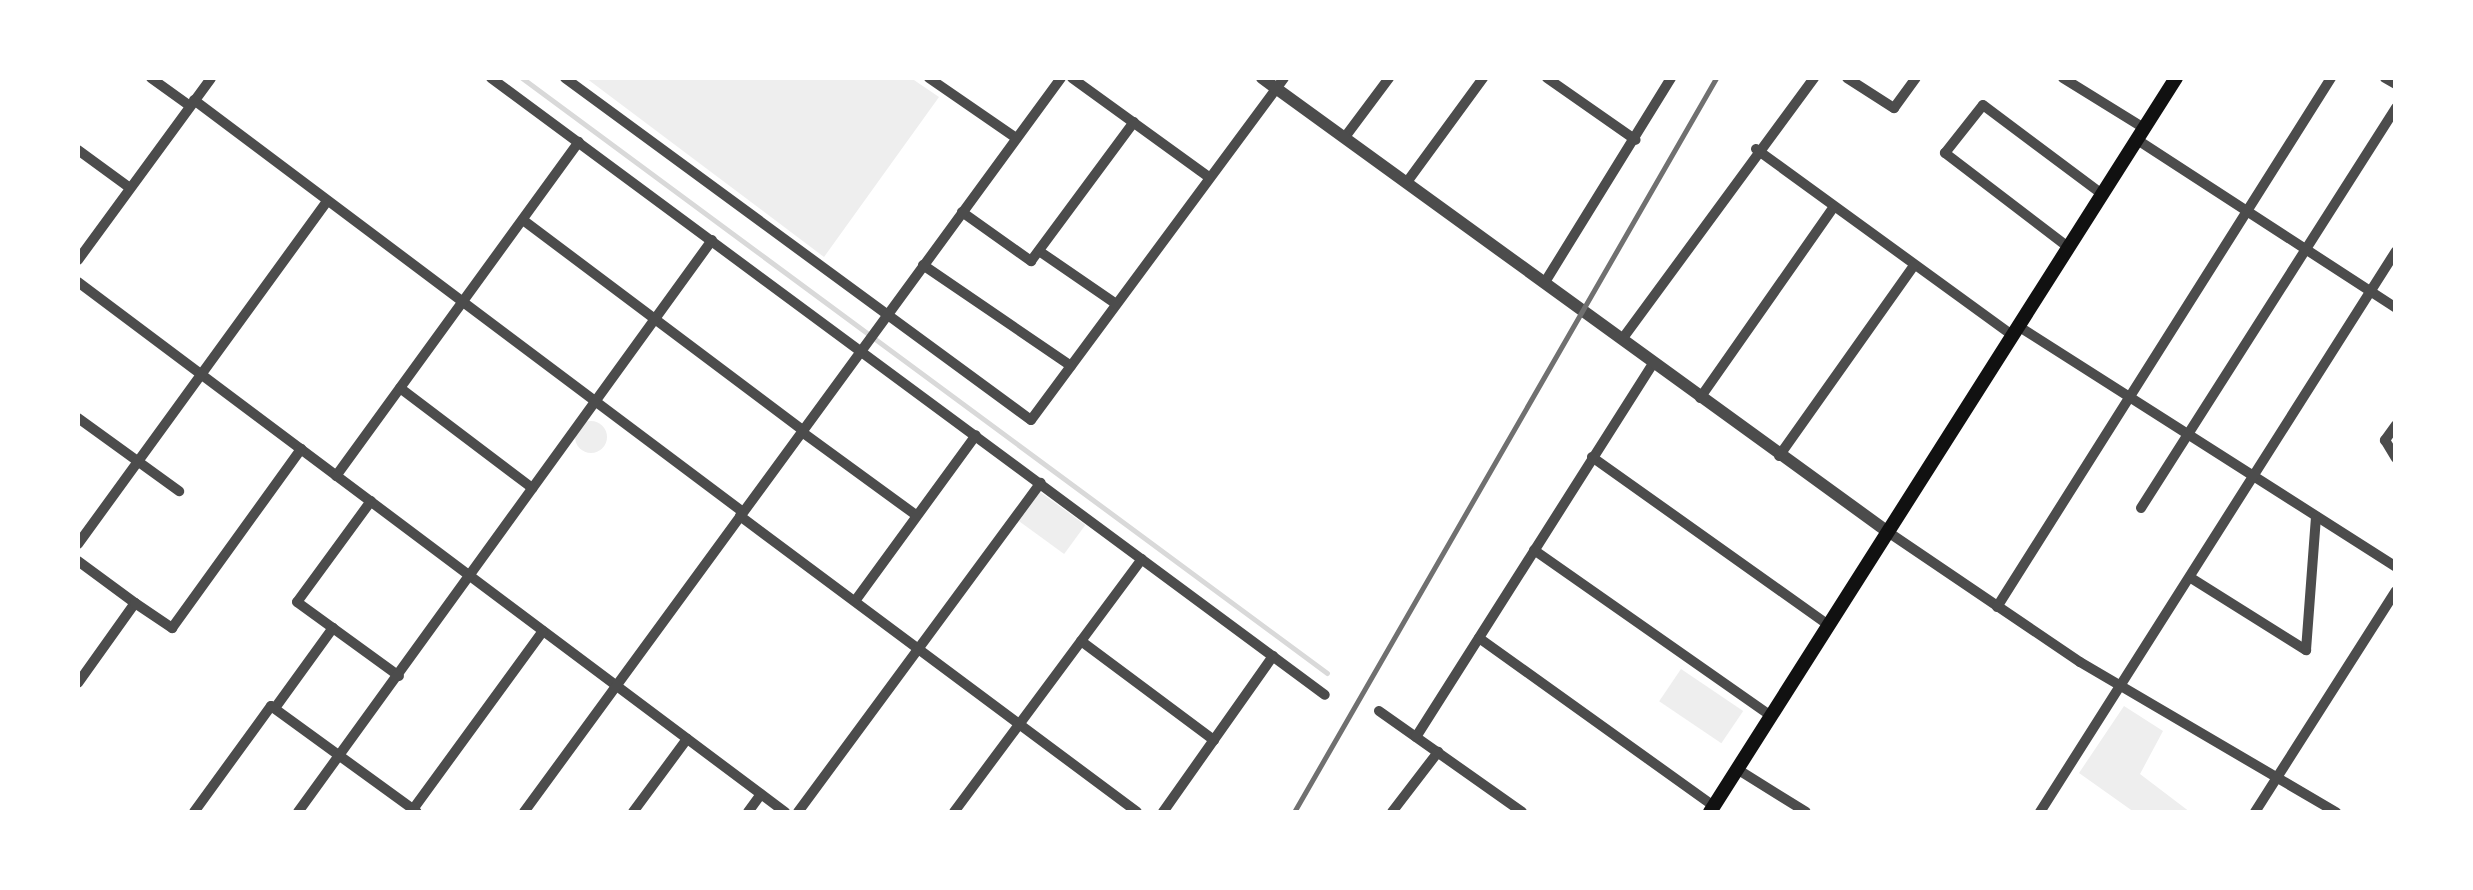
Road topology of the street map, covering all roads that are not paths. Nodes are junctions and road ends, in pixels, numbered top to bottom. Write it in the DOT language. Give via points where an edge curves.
graph roads {
  1 [pos="151,78"];
  2 [pos="211,78"];
  3 [pos="491,78"];
  4 [pos="565,78"];
  5 [pos="929,78"];
  6 [pos="1060,78"];
  7 [pos="1072,78"];
  8 [pos="1262,78"];
  9 [pos="1389,78"];
  10 [pos="1483,78"];
  11 [pos="1671,78"];
  12 [pos="1814,78"];
  13 [pos="1847,78"];
  14 [pos="1916,78"];
  15 [pos="2063,78"];
  16 [pos="2176,78"];
  17 [pos="2331,78"];
  18 [pos="2384,78"];
  19 [pos="1555,80"];
  20 [pos="1280,83"];
  21 [pos="2396,84"];
  22 [pos="192,103"];
  23 [pos="2396,107"];
  24 [pos="1134,122"];
  25 [pos="2140,134"];
  26 [pos="1345,137"];
  27 [pos="1016,138"];
  28 [pos="1636,140"];
  29 [pos="579,142"];
  30 [pos="1756,149"];
  31 [pos="78,150"];
  32 [pos="1208,176"];
  33 [pos="1407,182"];
  34 [pos="130,188"];
  35 [pos="2102,194"];
  36 [pos="328,201"];
  37 [pos="1833,208"];
  38 [pos="962,212"];
  39 [pos="2248,212"];
  40 [pos="522,220"];
  41 [pos="712,240"];
  42 [pos="2068,247"];
  43 [pos="2305,249"];
  44 [pos="1038,251"];
  45 [pos="2396,251"];
  46 [pos="78,260"];
  47 [pos="1914,265"];
  48 [pos="923,266"];
  49 [pos="78,282"];
  50 [pos="1545,282"];
  51 [pos="2370,292"];
  52 [pos="462,302"];
  53 [pos="1116,304"];
  54 [pos="2396,308"];
  55 [pos="884,319"];
  56 [pos="654,321"];
  57 [pos="2015,331"];
  58 [pos="1623,338"];
  59 [pos="865,345"];
  60 [pos="1654,362"];
  61 [pos="1070,366"];
  62 [pos="202,375"];
  63 [pos="400,388"];
  64 [pos="2128,397"];
  65 [pos="1700,398"];
  66 [pos="594,404"];
  67 [pos="78,418"];
  68 [pos="2396,425"];
  69 [pos="802,431"];
  70 [pos="976,434"];
  71 [pos="2188,434"];
  72 [pos="300,449"];
  73 [pos="1779,456"];
  74 [pos="1592,457"];
  75 [pos="2396,458"];
  76 [pos="137,462"];
  77 [pos="336,476"];
  78 [pos="2255,477"];
  79 [pos="1041,483"];
  80 [pos="532,488"];
  81 [pos="179,492"];
  82 [pos="371,501"];
  83 [pos="2141,508"];
  84 [pos="742,514"];
  85 [pos="916,515"];
  86 [pos="2316,516"];
  87 [pos="1888,532"];
  88 [pos="78,544"];
  89 [pos="1534,550"];
  90 [pos="1142,559"];
  91 [pos="78,560"];
  92 [pos="2396,566"];
  93 [pos="471,577"];
  94 [pos="2191,578"];
  95 [pos="2396,592"];
  96 [pos="855,601"];
  97 [pos="135,603"];
  98 [pos="1997,606"];
  99 [pos="1828,626"];
  100 [pos="333,628"];
  101 [pos="542,630"];
  102 [pos="1479,638"];
  103 [pos="1082,640"];
  104 [pos="918,648"];
  105 [pos="1273,656"];
  106 [pos="399,676"];
  107 [pos="78,683"];
  108 [pos="616,686"];
  109 [pos="2122,687"];
  110 [pos="1325,696"];
  111 [pos="276,708"];
  112 [pos="1379,711"];
  113 [pos="1771,716"];
  114 [pos="1020,724"];
  115 [pos="1416,737"];
  116 [pos="686,739"];
  117 [pos="1214,740"];
  118 [pos="1438,752"];
  119 [pos="340,755"];
  120 [pos="1738,769"];
  121 [pos="2278,778"];
  122 [pos="761,794"];
  123 [pos="957,808"];
  124 [pos="1712,809"];
  125 [pos="413,811"];
  126 [pos="194,812"];
  127 [pos="298,812"];
  128 [pos="524,812"];
  129 [pos="634,812"];
  130 [pos="748,812"];
  131 [pos="785,812"];
  132 [pos="798,812"];
  133 [pos="971,812"];
  134 [pos="1138,812"];
  135 [pos="1163,812"];
  136 [pos="1392,812"];
  137 [pos="1522,812"];
  138 [pos="1806,812"];
  139 [pos="2040,812"];
  140 [pos="2255,812"];
  141 [pos="2336,812"];
  1 -- 22 [label="street"];
  2 -- 22 [label="street"];
  3 -- 29 [label="street"];
  4 -- 55 [label="street"];
  5 -- 27 [label="street"];
  6 -- 27 [label="street"];
  7 -- 24 [label="street"];
  8 -- 20 [label="street"];
  9 -- 26 [label="street"];
  10 -- 33 [label="street"];
  11 -- 28 [label="street"];
  12 -- 30 [label="street"];
  13 -- 14 [label="street" via="1894,108"];
  15 -- 25 [label="street"];
  16 -- 25 [label="main road"];
  17 -- 39 [label="street"];
  18 -- 21 [label="street"];
  19 -- 28 [label="street"];
  20 -- 26 [label="street"];
  20 -- 32 [label="street"];
  22 -- 34 [label="street"];
  22 -- 36 [label="street"];
  23 -- 43 [label="street"];
  24 -- 32 [label="street"];
  24 -- 44 [label="street"];
  25 -- 35 [label="main road"];
  25 -- 39 [label="street"];
  26 -- 33 [label="street"];
  27 -- 38 [label="street"];
  28 -- 50 [label="street"];
  29 -- 40 [label="street"];
  29 -- 41 [label="street"];
  30 -- 37 [label="street"];
  30 -- 58 [label="street"];
  31 -- 34 [label="street"];
  32 -- 53 [label="street"];
  33 -- 50 [label="street"];
  34 -- 46 [label="street"];
  35 -- 42 [label="main road"];
  35 -- 42 [label="street" via="1982,105 1945,153"];
  36 -- 52 [label="street"];
  36 -- 62 [label="street"];
  37 -- 47 [label="street"];
  37 -- 65 [label="street"];
  38 -- 44 [label="street" via="1032,261"];
  38 -- 48 [label="street"];
  39 -- 43 [label="street"];
  39 -- 64 [label="street"];
  40 -- 52 [label="street"];
  40 -- 56 [label="street"];
  41 -- 56 [label="street"];
  41 -- 59 [label="street"];
  42 -- 57 [label="main road"];
  43 -- 51 [label="street"];
  43 -- 71 [label="street"];
  44 -- 53 [label="street"];
  45 -- 51 [label="street"];
  47 -- 57 [label="street"];
  47 -- 73 [label="street"];
  48 -- 55 [label="street"];
  48 -- 61 [label="street"];
  49 -- 62 [label="street"];
  50 -- 58 [label="street"];
  51 -- 54 [label="street"];
  51 -- 78 [label="street"];
  52 -- 63 [label="street"];
  52 -- 66 [label="street"];
  53 -- 61 [label="street"];
  55 -- 59 [label="street"];
  55 -- 61 [label="street" via="1031,420"];
  56 -- 66 [label="street"];
  56 -- 69 [label="street"];
  57 -- 64 [label="street"];
  57 -- 87 [label="main road"];
  58 -- 60 [label="street"];
  59 -- 69 [label="street"];
  59 -- 70 [label="street"];
  60 -- 65 [label="street"];
  60 -- 74 [label="street"];
  62 -- 72 [label="street"];
  62 -- 76 [label="street"];
  63 -- 77 [label="street"];
  63 -- 80 [label="street"];
  64 -- 71 [label="street"];
  64 -- 98 [label="street"];
  65 -- 73 [label="street"];
  66 -- 80 [label="street"];
  66 -- 84 [label="street"];
  67 -- 76 [label="street"];
  68 -- 75 [label="street" via="2385,440"];
  69 -- 84 [label="street"];
  69 -- 85 [label="street"];
  70 -- 79 [label="street"];
  70 -- 85 [label="street"];
  71 -- 78 [label="street"];
  71 -- 83 [label="street"];
  72 -- 77 [label="street"];
  72 -- 97 [label="street" via="172,628"];
  73 -- 87 [label="street"];
  74 -- 89 [label="street"];
  74 -- 99 [label="street"];
  76 -- 81 [label="street"];
  76 -- 88 [label="street"];
  77 -- 82 [label="street"];
  78 -- 86 [label="street"];
  78 -- 94 [label="street"];
  79 -- 90 [label="street"];
  79 -- 104 [label="street"];
  80 -- 93 [label="street"];
  82 -- 93 [label="street"];
  82 -- 100 [label="street" via="297,602"];
  84 -- 96 [label="street"];
  84 -- 108 [label="street"];
  85 -- 96 [label="street"];
  86 -- 92 [label="street"];
  86 -- 94 [label="street" via="2306,650"];
  87 -- 98 [label="street"];
  87 -- 99 [label="main road"];
  89 -- 102 [label="street"];
  89 -- 113 [label="street"];
  90 -- 103 [label="street"];
  90 -- 105 [label="street"];
  91 -- 97 [label="street"];
  93 -- 101 [label="street"];
  93 -- 106 [label="street"];
  94 -- 109 [label="street"];
  95 -- 121 [label="street"];
  96 -- 104 [label="street"];
  97 -- 107 [label="street"];
  98 -- 109 [label="street"];
  99 -- 113 [label="main road"];
  100 -- 106 [label="street"];
  100 -- 111 [label="street"];
  101 -- 108 [label="street"];
  101 -- 125 [label="street"];
  102 -- 115 [label="street"];
  102 -- 124 [label="street"];
  103 -- 114 [label="street"];
  103 -- 117 [label="street"];
  104 -- 114 [label="street"];
  104 -- 132 [label="street"];
  105 -- 110 [label="street"];
  105 -- 117 [label="street"];
  106 -- 119 [label="street"];
  108 -- 116 [label="street"];
  108 -- 128 [label="street"];
  109 -- 121 [label="street"];
  109 -- 139 [label="street"];
  111 -- 119 [label="street"];
  111 -- 126 [label="street"];
  112 -- 115 [label="street"];
  113 -- 120 [label="main road"];
  114 -- 123 [label="street"];
  114 -- 134 [label="street"];
  115 -- 118 [label="street"];
  116 -- 122 [label="street"];
  116 -- 129 [label="street"];
  117 -- 135 [label="street"];
  118 -- 136 [label="street"];
  118 -- 137 [label="street"];
  119 -- 125 [label="street"];
  119 -- 127 [label="street"];
  120 -- 124 [label="main road"];
  120 -- 138 [label="street"];
  121 -- 140 [label="street"];
  121 -- 141 [label="street"];
  122 -- 130 [label="street"];
  122 -- 131 [label="street"];
  123 -- 133 [label="street"];
}
